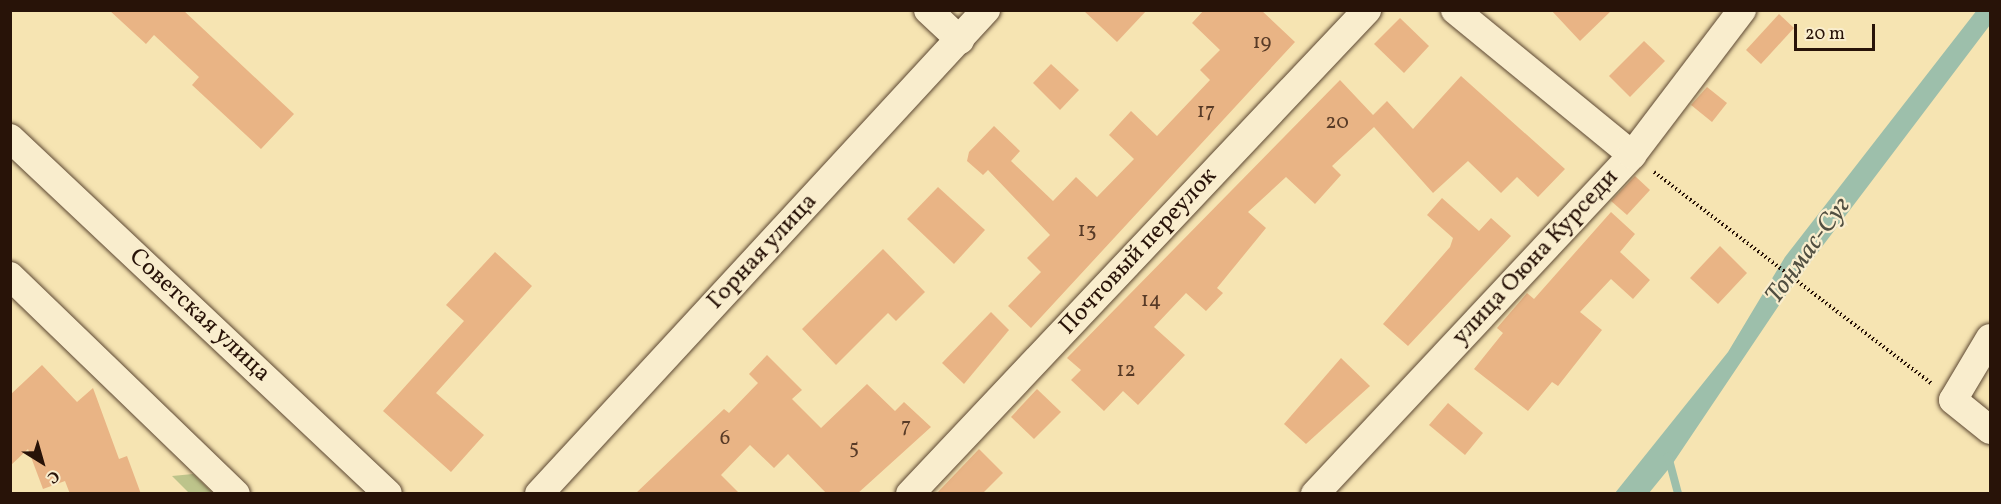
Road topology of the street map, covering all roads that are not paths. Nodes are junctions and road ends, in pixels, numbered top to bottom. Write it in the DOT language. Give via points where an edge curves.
graph roads {
  1 [pos="928,10"];
  2 [pos="986,10"];
  3 [pos="1367,10"];
  4 [pos="1455,10"];
  5 [pos="1742,10"];
  6 [pos="960,40"];
  7 [pos="10,138"];
  8 [pos="1632,155"];
  9 [pos="10,276"];
  10 [pos="1990,338"];
  11 [pos="1990,430"];
  12 [pos="236,494"];
  13 [pos="388,494"];
  14 [pos="539,494"];
  15 [pos="910,494"];
  16 [pos="1315,494"];
  1 -- 6 [label="street"];
  2 -- 6 [label="street, Горная улица"];
  3 -- 15 [label="street, Почтовый переулок"];
  4 -- 8 [label="street"];
  5 -- 8 [label="street, улица Оюна Курседи"];
  6 -- 14 [label="street, Горная улица"];
  7 -- 13 [label="street, Советская улица"];
  8 -- 16 [label="street, улица Оюна Курседи"];
  9 -- 12 [label="street"];
  10 -- 11 [label="street" via="1953,400"];
}
